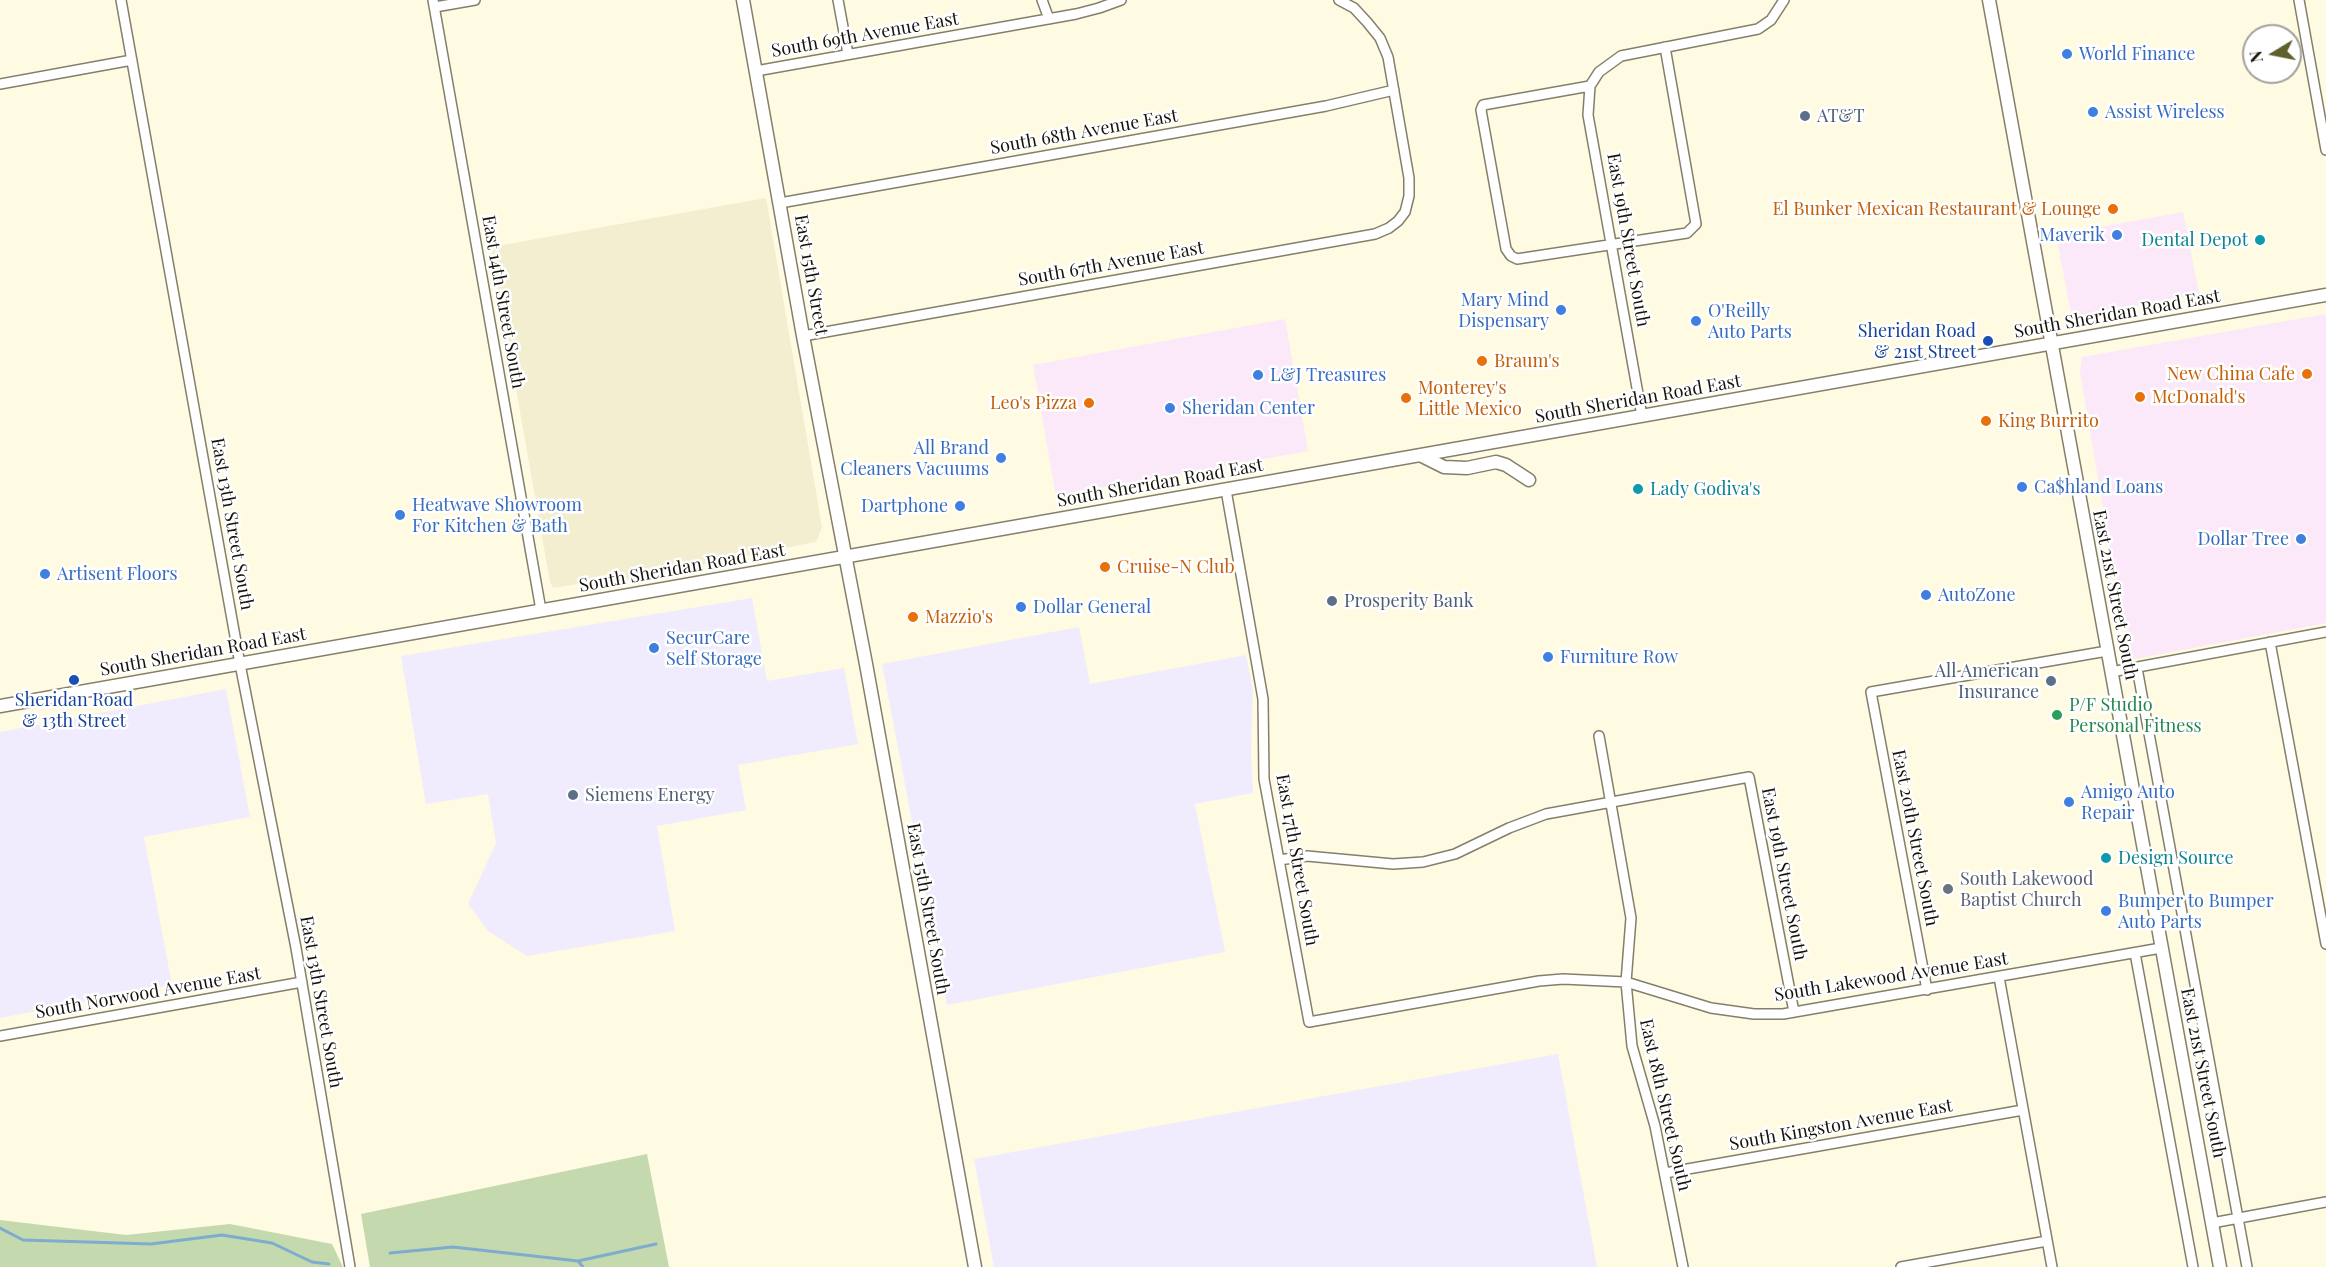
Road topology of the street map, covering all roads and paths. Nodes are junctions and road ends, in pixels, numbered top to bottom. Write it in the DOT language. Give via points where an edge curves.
graph roads {
  1 [pos="121,0"];
  2 [pos="475,0"];
  3 [pos="743,0"];
  4 [pos="838,0"];
  5 [pos="1042,0"];
  6 [pos="1121,0"];
  7 [pos="1338,0"];
  8 [pos="1784,0"];
  9 [pos="1989,0"];
  10 [pos="2299,0"];
  11 [pos="434,3"];
  12 [pos="1049,19"];
  13 [pos="1665,47"];
  14 [pos="848,54"];
  15 [pos="132,60"];
  16 [pos="756,71"];
  17 [pos="0,84"];
  18 [pos="1590,86"];
  19 [pos="1394,90"];
  20 [pos="2326,150"];
  21 [pos="780,203"];
  22 [pos="1612,244"];
  23 [pos="2326,296"];
  24 [pos="803,336"];
  25 [pos="2050,344"];
  26 [pos="1642,416"];
  27 [pos="1420,455"];
  28 [pos="1529,480"];
  29 [pos="1226,489"];
  30 [pos="846,557"];
  31 [pos="541,610"];
  32 [pos="2326,632"];
  33 [pos="2270,642"];
  34 [pos="2107,651"];
  35 [pos="240,664"];
  36 [pos="2137,668"];
  37 [pos="2111,672"];
  38 [pos="0,706"];
  39 [pos="1599,736"];
  40 [pos="1611,802"];
  41 [pos="1279,860"];
  42 [pos="2326,944"];
  43 [pos="2161,948"];
  44 [pos="2135,953"];
  45 [pos="1999,977"];
  46 [pos="302,982"];
  47 [pos="1626,982"];
  48 [pos="1927,990"];
  49 [pos="1794,1012"];
  50 [pos="1309,1022"];
  51 [pos="0,1036"];
  52 [pos="2023,1110"];
  53 [pos="1665,1173"];
  54 [pos="2326,1202"];
  55 [pos="2238,1218"];
  56 [pos="2212,1223"];
  57 [pos="2047,1241"];
  58 [pos="350,1267"];
  59 [pos="975,1267"];
  60 [pos="1683,1267"];
  61 [pos="1901,1267"];
  62 [pos="2052,1267"];
  63 [pos="2193,1267"];
  64 [pos="2220,1267"];
  65 [pos="2247,1267"];
  1 -- 15 [label="street, East 13th Street South"];
  2 -- 11 [label="street"];
  3 -- 16 [label="main road, East 15th Street"];
  4 -- 14 [label="street"];
  5 -- 12 [label="street"];
  6 -- 12 [label="street, South 69th Avenue East"];
  7 -- 19 [label="street" via="1354,9 1380,38"];
  8 -- 13 [label="street" via="1771,20 1758,28"];
  9 -- 25 [label="main road, East 21st Street South"];
  10 -- 20 [label="street"];
  11 -- 31 [label="street, East 14th Street South"];
  12 -- 14 [label="street, South 69th Avenue East"];
  13 -- 18 [label="street, East 19th Street South" via="1621,56 1599,72"];
  13 -- 22 [label="street" via="1696,224 1687,233"];
  14 -- 16 [label="street, South 69th Avenue East"];
  15 -- 17 [label="street"];
  15 -- 35 [label="street, East 13th Street South"];
  16 -- 21 [label="main road, East 15th Street"];
  18 -- 22 [label="street, East 19th Street South" via="1588,115"];
  18 -- 22 [label="street" via="1487,102 1481,110 1506,249 1511,256 1517,259"];
  19 -- 21 [label="street, South 68th Avenue East" via="1326,106"];
  19 -- 24 [label="street, South 67th Avenue East" via="1409,178 1409,201 1398,221 1382,232"];
  21 -- 24 [label="main road, East 15th Street"];
  22 -- 26 [label="street, East 19th Street South"];
  23 -- 25 [label="main road, South Sheridan Road East"];
  24 -- 30 [label="main road, East 15th Street"];
  25 -- 26 [label="main road, South Sheridan Road East"];
  25 -- 34 [label="main road, East 21st Street South"];
  26 -- 27 [label="main road, South Sheridan Road East"];
  27 -- 28 [label="main road" via="1444,467 1467,468 1496,462"];
  27 -- 29 [label="main road, South Sheridan Road East"];
  29 -- 30 [label="main road, South Sheridan Road East"];
  29 -- 41 [label="street, East 17th Street South" via="1263,699 1264,778"];
  30 -- 31 [label="main road, South Sheridan Road East"];
  30 -- 59 [label="main road, East 15th Street South"];
  31 -- 35 [label="main road, South Sheridan Road East"];
  32 -- 33 [label="street"];
  33 -- 36 [label="street"];
  33 -- 42 [label="street"];
  34 -- 37 [label="main road, East 21st Street South"];
  34 -- 48 [label="street, East 20th Street South" via="1870,692"];
  35 -- 38 [label="main road, South Sheridan Road East"];
  35 -- 46 [label="street, East 13th Street South"];
  36 -- 37 [label="street"];
  36 -- 55 [label="street, East 21st Street South"];
  37 -- 43 [label="main road, East 21st Street South"];
  39 -- 40 [label="street, East 18th Street South"];
  40 -- 41 [label="street" via="1546,814 1455,854 1423,862 1393,864 1326,857"];
  40 -- 47 [label="street, East 18th Street South" via="1631,918"];
  40 -- 49 [label="street, East 19th Street South" via="1749,777"];
  41 -- 50 [label="street, East 17th Street South"];
  43 -- 44 [label="street, South Lakewood Avenue East"];
  43 -- 56 [label="main road, East 21st Street South"];
  44 -- 45 [label="street, South Lakewood Avenue East"];
  44 -- 63 [label="street"];
  45 -- 48 [label="street, South Lakewood Avenue East"];
  45 -- 52 [label="street"];
  46 -- 51 [label="street, South Norwood Avenue East"];
  46 -- 58 [label="street, East 13th Street South"];
  47 -- 49 [label="street, South Lakewood Avenue East" via="1711,1008 1754,1014"];
  47 -- 50 [label="street, South Lakewood Avenue East" via="1581,978 1539,981"];
  47 -- 53 [label="street, East 18th Street South" via="1632,1046"];
  48 -- 49 [label="street, South Lakewood Avenue East"];
  52 -- 53 [label="street, South Kingston Avenue East"];
  52 -- 57 [label="street"];
  53 -- 60 [label="street, East 18th Street South"];
  54 -- 55 [label="street"];
  55 -- 56 [label="street"];
  55 -- 65 [label="street, East 21st Street South"];
  56 -- 64 [label="main road, East 21st Street South"];
  57 -- 61 [label="street"];
  57 -- 62 [label="street"];
}
